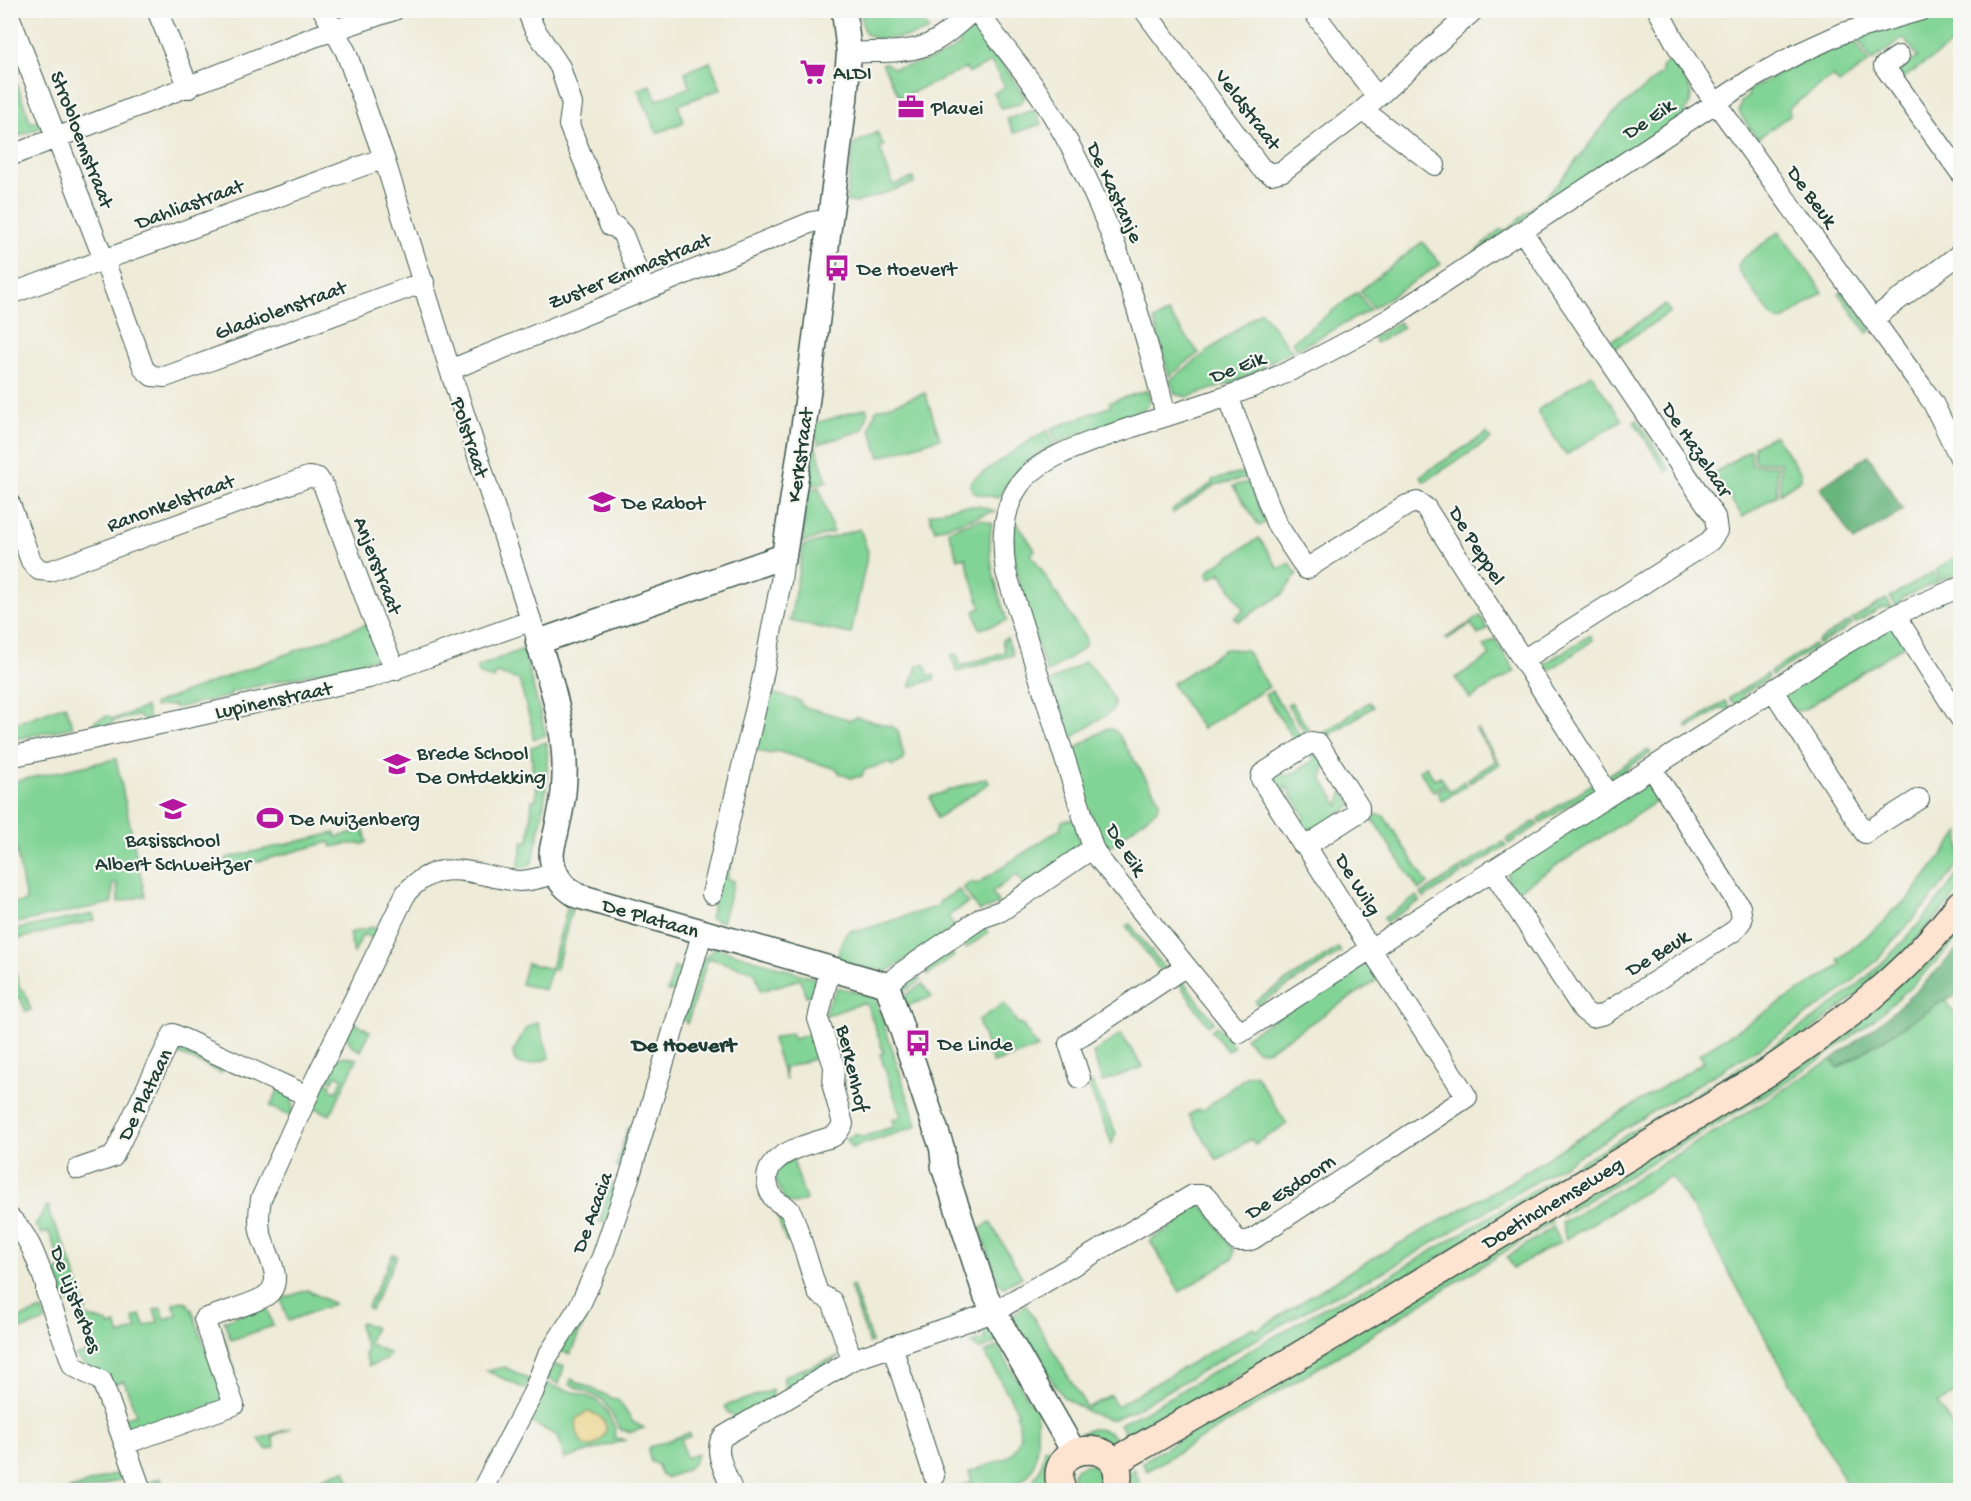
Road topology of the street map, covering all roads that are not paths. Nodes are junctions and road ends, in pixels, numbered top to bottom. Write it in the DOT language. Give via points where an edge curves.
graph roads {
  1 [pos="157,10"];
  2 [pos="323,10"];
  3 [pos="394,10"];
  4 [pos="527,10"];
  5 [pos="844,10"];
  6 [pos="975,10"];
  7 [pos="1144,10"];
  8 [pos="1312,10"];
  9 [pos="1474,10"];
  10 [pos="1658,10"];
  11 [pos="1922,10"];
  12 [pos="10,18"];
  13 [pos="335,31"];
  14 [pos="849,53"];
  15 [pos="1899,56"];
  16 [pos="189,88"];
  17 [pos="1715,102"];
  18 [pos="1370,103"];
  19 [pos="57,138"];
  20 [pos="10,156"];
  21 [pos="384,158"];
  22 [pos="1435,165"];
  23 [pos="1960,172"];
  24 [pos="828,224"];
  25 [pos="1522,231"];
  26 [pos="1960,254"];
  27 [pos="104,260"];
  28 [pos="424,282"];
  29 [pos="645,290"];
  30 [pos="10,294"];
  31 [pos="1873,319"];
  32 [pos="450,370"];
  33 [pos="152,376"];
  34 [pos="1228,396"];
  35 [pos="1166,416"];
  36 [pos="1960,458"];
  37 [pos="318,478"];
  38 [pos="10,504"];
  39 [pos="784,556"];
  40 [pos="1960,586"];
  41 [pos="1895,615"];
  42 [pos="534,632"];
  43 [pos="1523,660"];
  44 [pos="395,670"];
  45 [pos="1773,690"];
  46 [pos="1960,718"];
  47 [pos="10,757"];
  48 [pos="1652,768"];
  49 [pos="1609,795"];
  50 [pos="1919,800"];
  51 [pos="1306,846"];
  52 [pos="1093,848"];
  53 [pos="1492,870"];
  54 [pos="555,873"];
  55 [pos="712,894"];
  56 [pos="1960,904"];
  57 [pos="703,931"];
  58 [pos="1370,948"];
  59 [pos="1186,966"];
  60 [pos="830,969"];
  61 [pos="887,985"];
  62 [pos="1080,1078"];
  63 [pos="308,1096"];
  64 [pos="78,1169"];
  65 [pos="10,1218"];
  66 [pos="994,1312"];
  67 [pos="892,1346"];
  68 [pos="852,1360"];
  69 [pos="124,1444"];
  70 [pos="1074,1452"];
  71 [pos="1114,1462"];
  72 [pos="934,1476"];
  73 [pos="141,1491"];
  74 [pos="482,1491"];
  75 [pos="732,1491"];
  76 [pos="1062,1491"];
  77 [pos="1115,1491"];
  1 -- 16 [label="street"];
  2 -- 13 [label="street, Polstraat"];
  3 -- 13 [label="street"];
  4 -- 29 [label="street" via="560,67 572,104 569,125 610,226 623,236"];
  5 -- 14 [label="street, Kerkstraat"];
  6 -- 14 [label="street" via="924,46"];
  6 -- 35 [label="street, De Kastanje" via="1041,97 1089,183 1138,308"];
  7 -- 18 [label="street, Veldstraat" via="1261,168 1271,174 1283,171"];
  8 -- 18 [label="street"];
  9 -- 18 [label="street, Veldstraat"];
  10 -- 17 [label="street, De Beuk"];
  11 -- 17 [label="street, De Eik" via="1843,33 1797,54"];
  12 -- 19 [label="street, Strobloemstraat"];
  13 -- 16 [label="street"];
  13 -- 21 [label="street, Polstraat"];
  14 -- 24 [label="street, Kerkstraat"];
  15 -- 23 [label="street" via="1884,66"];
  16 -- 19 [label="street"];
  17 -- 25 [label="street, De Eik"];
  17 -- 31 [label="street, De Beuk"];
  18 -- 22 [label="street"];
  19 -- 20 [label="street"];
  19 -- 27 [label="street, Strobloemstraat"];
  21 -- 27 [label="street, Dahliastraat"];
  21 -- 28 [label="street, Polstraat"];
  24 -- 29 [label="street, Zuster Emmastraat" via="812,222"];
  24 -- 39 [label="street, Kerkstraat"];
  25 -- 34 [label="street, De Eik" via="1373,328 1295,369"];
  25 -- 43 [label="street, De Hazelaar" via="1717,523 1710,541"];
  26 -- 31 [label="street"];
  27 -- 30 [label="street, Dahliastraat"];
  27 -- 33 [label="street, Strobloemstraat" via="144,369"];
  28 -- 32 [label="street, Polstraat"];
  28 -- 33 [label="street, Gladiolenstraat" via="165,377"];
  29 -- 32 [label="street, Zuster Emmastraat"];
  31 -- 36 [label="street, De Beuk" via="1933,403"];
  32 -- 42 [label="street, Polstraat"];
  34 -- 35 [label="street, De Eik"];
  34 -- 43 [label="street, De Peppel" via="1276,523 1306,569 1417,502 1426,508"];
  35 -- 52 [label="street, De Eik" via="1059,455 1040,467 1016,492 1004,530 1006,572"];
  37 -- 38 [label="street, Ranonkelstraat" via="308,477 50,571 39,570 31,561"];
  37 -- 44 [label="street, Anjerstraat"];
  39 -- 42 [label="street, Lupinenstraat"];
  39 -- 55 [label="street, Kerkstraat" via="761,686"];
  40 -- 41 [label="street"];
  41 -- 45 [label="street"];
  41 -- 46 [label="street"];
  42 -- 44 [label="street, Lupinenstraat"];
  42 -- 54 [label="street, Polstraat" via="563,733 562,806 551,852"];
  43 -- 49 [label="street, De Peppel"];
  44 -- 47 [label="street, Lupinenstraat"];
  45 -- 48 [label="street"];
  45 -- 50 [label="street" via="1865,833"];
  48 -- 49 [label="street"];
  48 -- 53 [label="street, De Beuk" via="1740,907 1739,926 1724,938 1604,1014 1592,1017 1583,1010"];
  49 -- 53 [label="street"];
  51 -- 51 [label="street, De Wilg" via="1261,779 1262,774 1311,742 1318,743 1359,812"];
  51 -- 58 [label="street, De Wilg"];
  52 -- 59 [label="street, De Eik"];
  52 -- 61 [label="street" via="1001,911 981,918"];
  53 -- 58 [label="street"];
  54 -- 57 [label="street, De Plataan" via="567,890 578,896"];
  54 -- 63 [label="street" via="537,880 518,881 454,870 432,875 412,886 401,899"];
  56 -- 71 [label="main road, Doetinchemseweg" via="1885,988 1767,1073 1287,1363"];
  57 -- 60 [label="street, De Plataan"];
  57 -- 74 [label="street, De Acacia" via="602,1257"];
  58 -- 59 [label="street, De Eik" via="1239,1033"];
  58 -- 66 [label="street, De Esdoorn" via="1467,1097 1253,1239 1237,1241 1208,1199 1194,1195"];
  59 -- 62 [label="street" via="1069,1044"];
  60 -- 61 [label="street, De Plataan"];
  60 -- 68 [label="street, Berkenhof" via="818,1019 834,1066 833,1087 843,1124 834,1136 792,1150 776,1160 768,1171 767,1182 775,1200 791,1212 818,1293 832,1301"];
  61 -- 66 [label="street"];
  63 -- 64 [label="street, De Plataan" via="173,1034 113,1157"];
  63 -- 69 [label="street" via="258,1211 260,1232 275,1272 275,1287 262,1298 204,1319 234,1405"];
  65 -- 69 [label="street, De Lijsterbes" via="33,1248 73,1366 102,1381"];
  66 -- 67 [label="street"];
  66 -- 70 [label="street"];
  67 -- 68 [label="street"];
  67 -- 72 [label="street"];
  68 -- 75 [label="street" via="719,1441 718,1451"];
  69 -- 73 [label="street, De Lijsterbes"];
  70 -- 71 [label="main road" via="1103,1452"];
  70 -- 76 [label="main road" via="1060,1471"];
  71 -- 77 [label="main road" via="1118,1475"];
}
